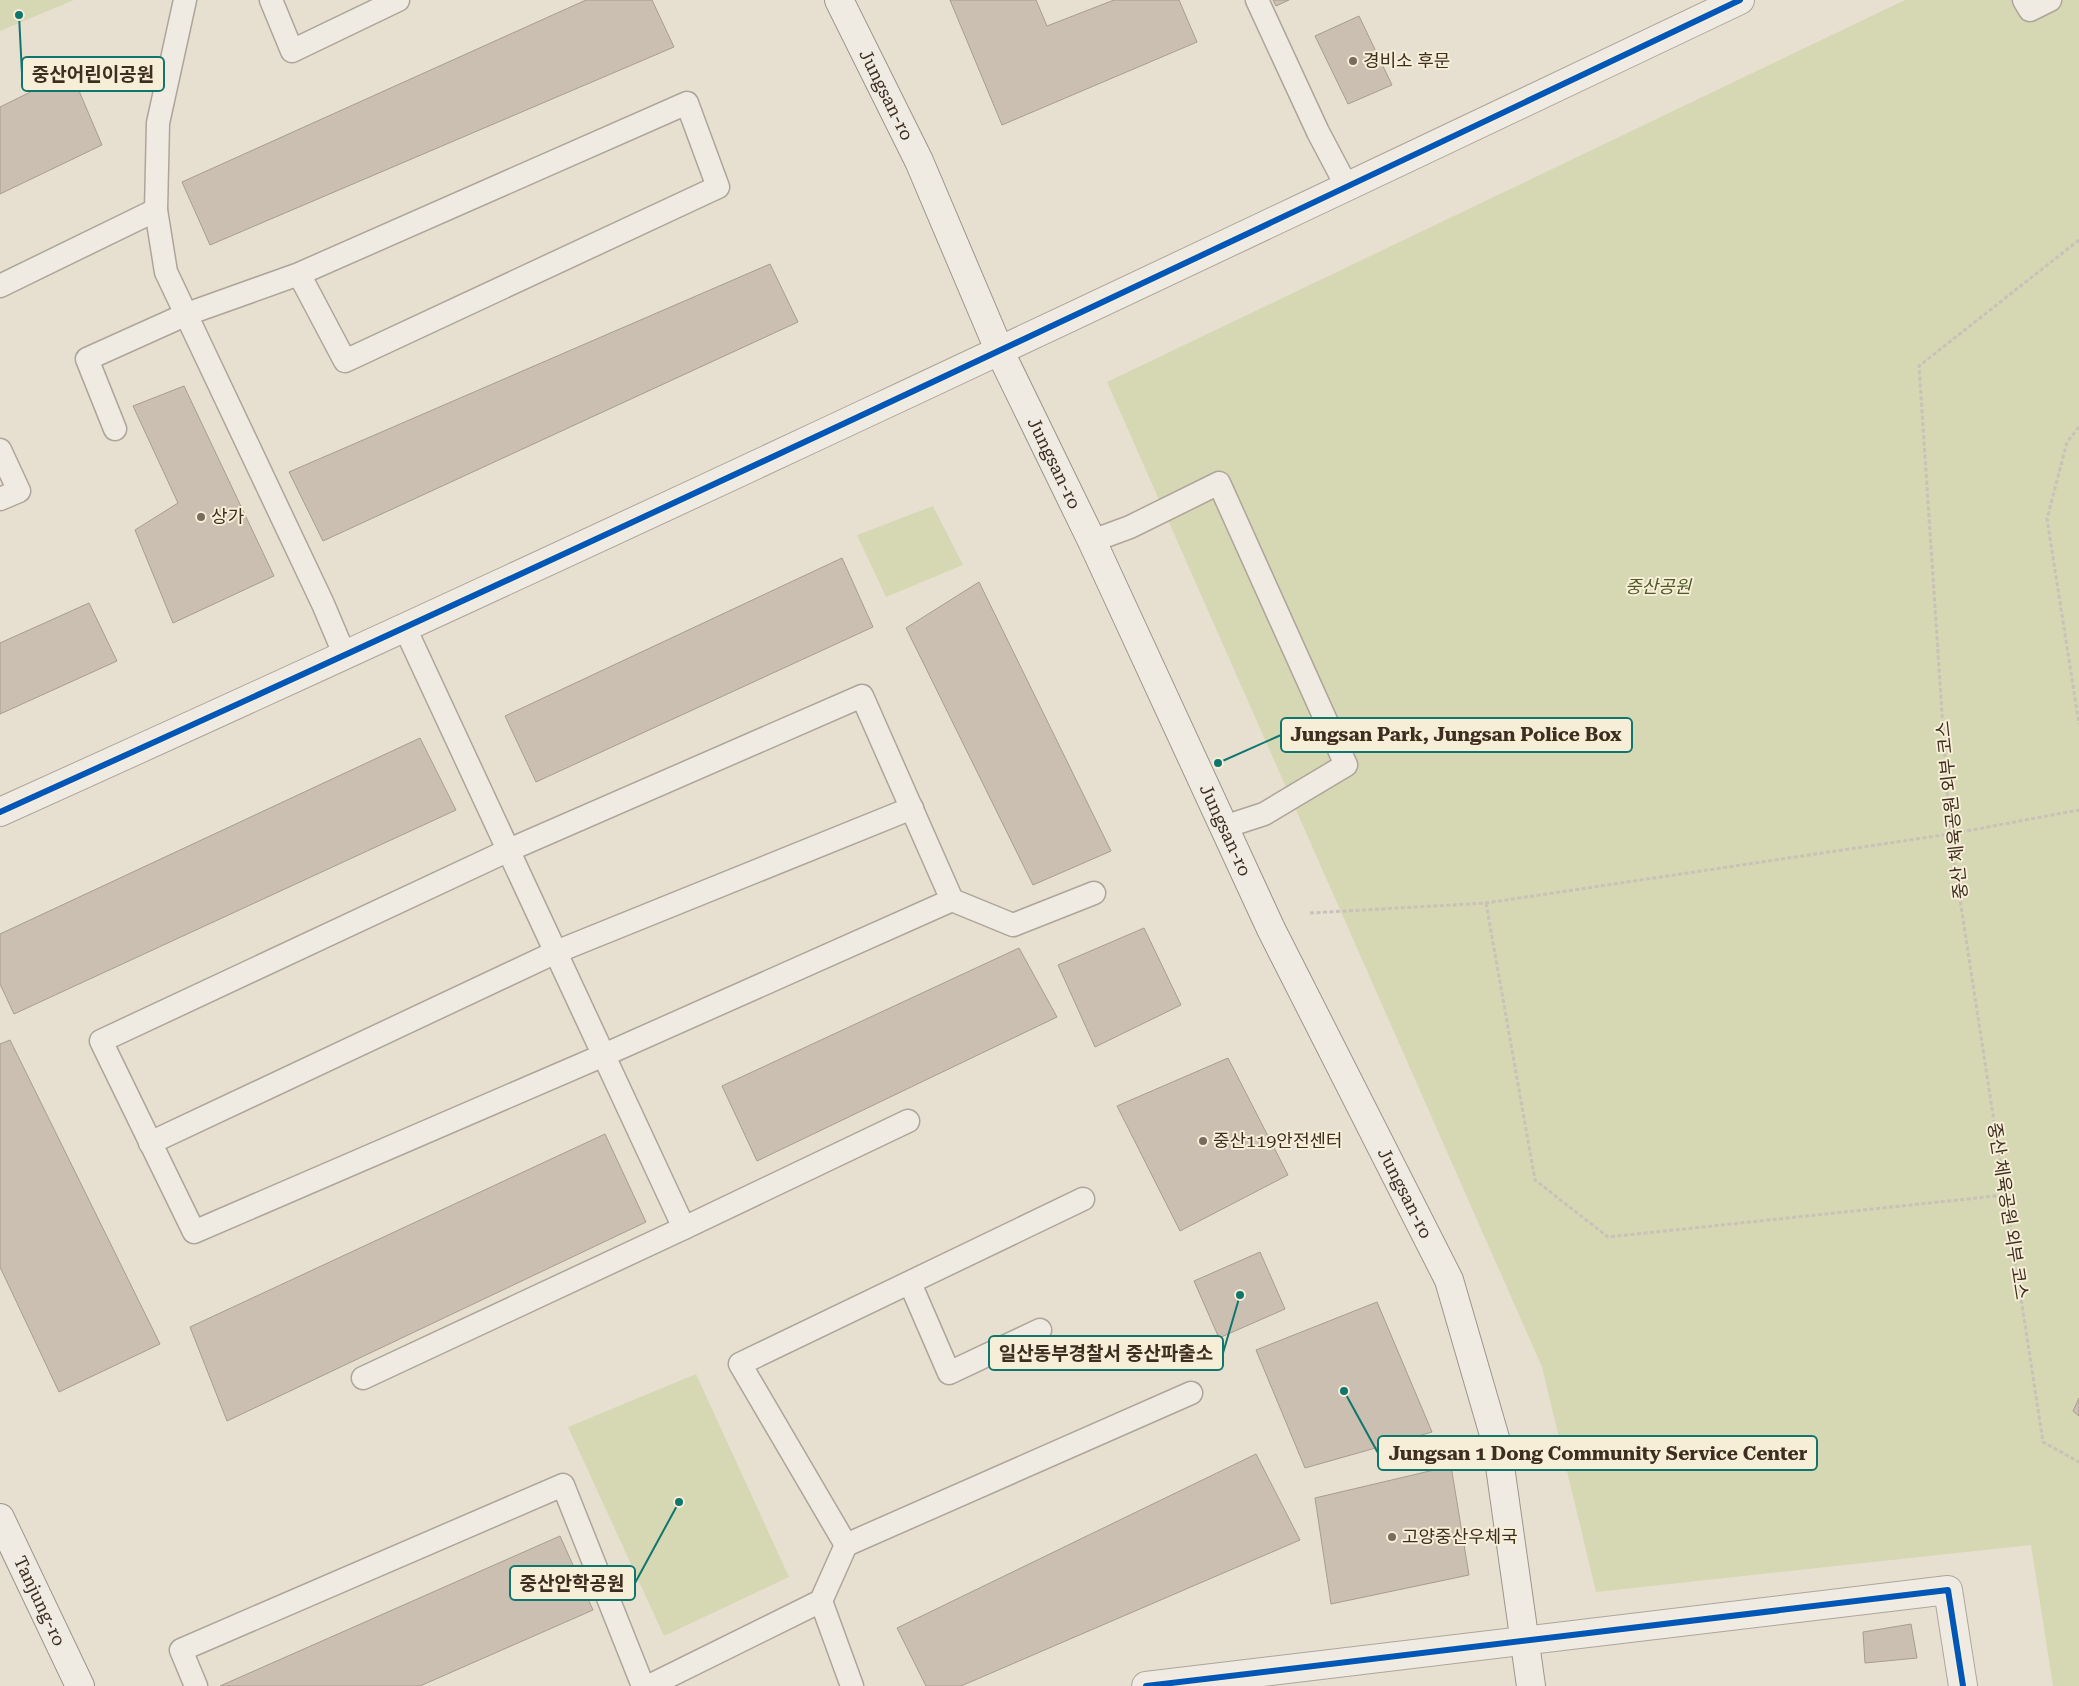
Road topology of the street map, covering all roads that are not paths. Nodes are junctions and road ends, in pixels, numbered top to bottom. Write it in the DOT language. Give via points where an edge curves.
graph roads {
  1 [pos="185,0"];
  2 [pos="271,0"];
  3 [pos="398,0"];
  4 [pos="839,0"];
  5 [pos="1257,0"];
  6 [pos="1740,0"];
  7 [pos="2024,0"];
  8 [pos="2050,0"];
  9 [pos="1347,187"];
  10 [pos="156,210"];
  11 [pos="299,274"];
  12 [pos="0,286"];
  13 [pos="187,314"];
  14 [pos="1000,352"];
  15 [pos="115,429"];
  16 [pos="0,450"];
  17 [pos="0,499"];
  18 [pos="1092,541"];
  19 [pos="405,628"];
  20 [pos="346,656"];
  21 [pos="912,808"];
  22 [pos="0,812"];
  23 [pos="1224,827"];
  24 [pos="509,850"];
  25 [pos="1094,893"];
  26 [pos="952,900"];
  27 [pos="556,952"];
  28 [pos="604,1056"];
  29 [pos="908,1121"];
  30 [pos="150,1143"];
  31 [pos="1083,1199"];
  32 [pos="684,1228"];
  33 [pos="910,1283"];
  34 [pos="1040,1330"];
  35 [pos="363,1378"];
  36 [pos="1192,1393"];
  37 [pos="0,1518"];
  38 [pos="846,1545"];
  39 [pos="821,1601"];
  40 [pos="1524,1641"];
  41 [pos="80,1686"];
  42 [pos="196,1686"];
  43 [pos="643,1686"];
  44 [pos="649,1686"];
  45 [pos="852,1686"];
  46 [pos="1146,1686"];
  47 [pos="1531,1686"];
  48 [pos="1963,1686"];
  1 -- 10 [label="lane" via="158,123"];
  2 -- 3 [label="lane" via="292,51"];
  4 -- 14 [label="street, Jungsan-ro" via="919,161"];
  5 -- 9 [label="lane"];
  6 -- 9 [label="street"];
  7 -- 8 [label="lane" via="2030,10"];
  9 -- 14 [label="street"];
  10 -- 12 [label="lane"];
  10 -- 13 [label="lane" via="166,272"];
  11 -- 11 [label="lane" via="687,102 718,186 345,361"];
  11 -- 13 [label="lane"];
  13 -- 15 [label="lane" via="87,359"];
  13 -- 20 [label="lane"];
  14 -- 18 [label="street, Jungsan-ro"];
  14 -- 19 [label="street"];
  16 -- 17 [label="lane" via="19,491"];
  18 -- 23 [label="street, Jungsan-ro"];
  18 -- 23 [label="lane" via="1130,527 1219,483 1346,766 1264,814"];
  19 -- 20 [label="street"];
  19 -- 24 [label="lane"];
  20 -- 22 [label="street"];
  21 -- 24 [label="lane" via="862,696"];
  21 -- 26 [label="lane"];
  21 -- 27 [label="lane"];
  23 -- 40 [label="street, Jungsan-ro" via="1271,929 1450,1280 1497,1445"];
  24 -- 27 [label="lane"];
  24 -- 30 [label="lane" via="101,1042"];
  25 -- 26 [label="lane" via="1013,925"];
  26 -- 28 [label="lane"];
  27 -- 28 [label="lane"];
  27 -- 30 [label="lane"];
  28 -- 30 [label="lane" via="194,1232"];
  28 -- 32 [label="lane"];
  29 -- 32 [label="lane"];
  31 -- 33 [label="lane"];
  32 -- 35 [label="lane"];
  33 -- 34 [label="lane" via="949,1373"];
  33 -- 38 [label="lane" via="740,1364"];
  36 -- 38 [label="lane"];
  37 -- 41 [label="street, Tanjung-ro"];
  38 -- 39 [label="lane"];
  39 -- 44 [label="lane"];
  39 -- 45 [label="lane"];
  40 -- 46 [label="street"];
  40 -- 47 [label="street, Jungsan-ro"];
  40 -- 48 [label="street" via="1948,1590"];
  42 -- 43 [label="lane" via="181,1650 563,1485"];
}
